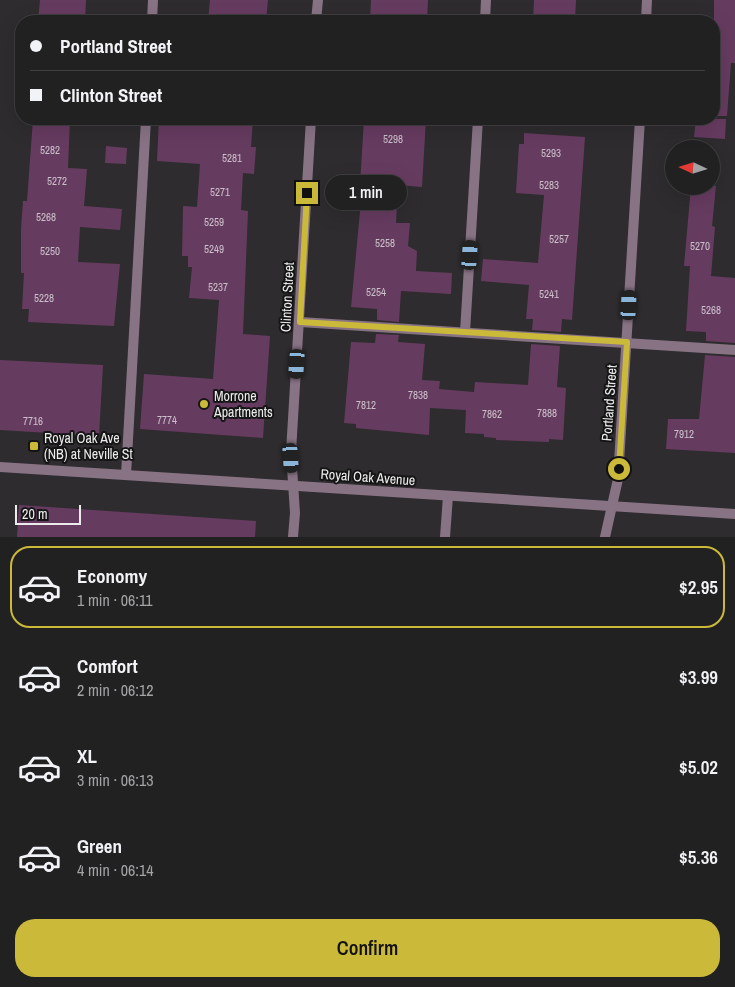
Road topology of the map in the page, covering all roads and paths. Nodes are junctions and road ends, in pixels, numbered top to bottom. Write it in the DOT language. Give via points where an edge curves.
graph roads {
  1 [pos="153,0"];
  2 [pos="318,0"];
  3 [pos="486,0"];
  4 [pos="647,0"];
  5 [pos="152,15"];
  6 [pos="317,15"];
  7 [pos="485,15"];
  8 [pos="646,15"];
  9 [pos="146,125"];
  10 [pos="311,125"];
  11 [pos="478,125"];
  12 [pos="640,125"];
  13 [pos="300,322"];
  14 [pos="465,332"];
  15 [pos="627,342"];
  16 [pos="735,350"];
  17 [pos="0,467"];
  18 [pos="126,475"];
  19 [pos="293,486"];
  20 [pos="448,496"];
  21 [pos="612,505"];
  22 [pos="735,514"];
  23 [pos="293,537"];
  24 [pos="445,537"];
  25 [pos="605,537"];
  1 -- 5 [label="street"];
  2 -- 6 [label="street"];
  3 -- 7 [label="street"];
  4 -- 8 [label="street"];
  9 -- 18 [label="street"];
  10 -- 13 [label="street, Clinton Street"];
  11 -- 14 [label="street"];
  12 -- 15 [label="street, Portland Street"];
  13 -- 14 [label="street"];
  13 -- 19 [label="street, Clinton Street" via="291,452"];
  14 -- 15 [label="street"];
  15 -- 16 [label="street"];
  15 -- 21 [label="street, Portland Street" via="618,479"];
  17 -- 18 [label="street, Royal Oak Avenue"];
  18 -- 19 [label="street, Royal Oak Avenue"];
  19 -- 20 [label="street, Royal Oak Avenue"];
  19 -- 23 [label="street, Clinton Street"];
  20 -- 21 [label="street, Royal Oak Avenue"];
  20 -- 24 [label="street"];
  21 -- 22 [label="street, Royal Oak Avenue"];
  21 -- 25 [label="street, Portland Street"];
}
